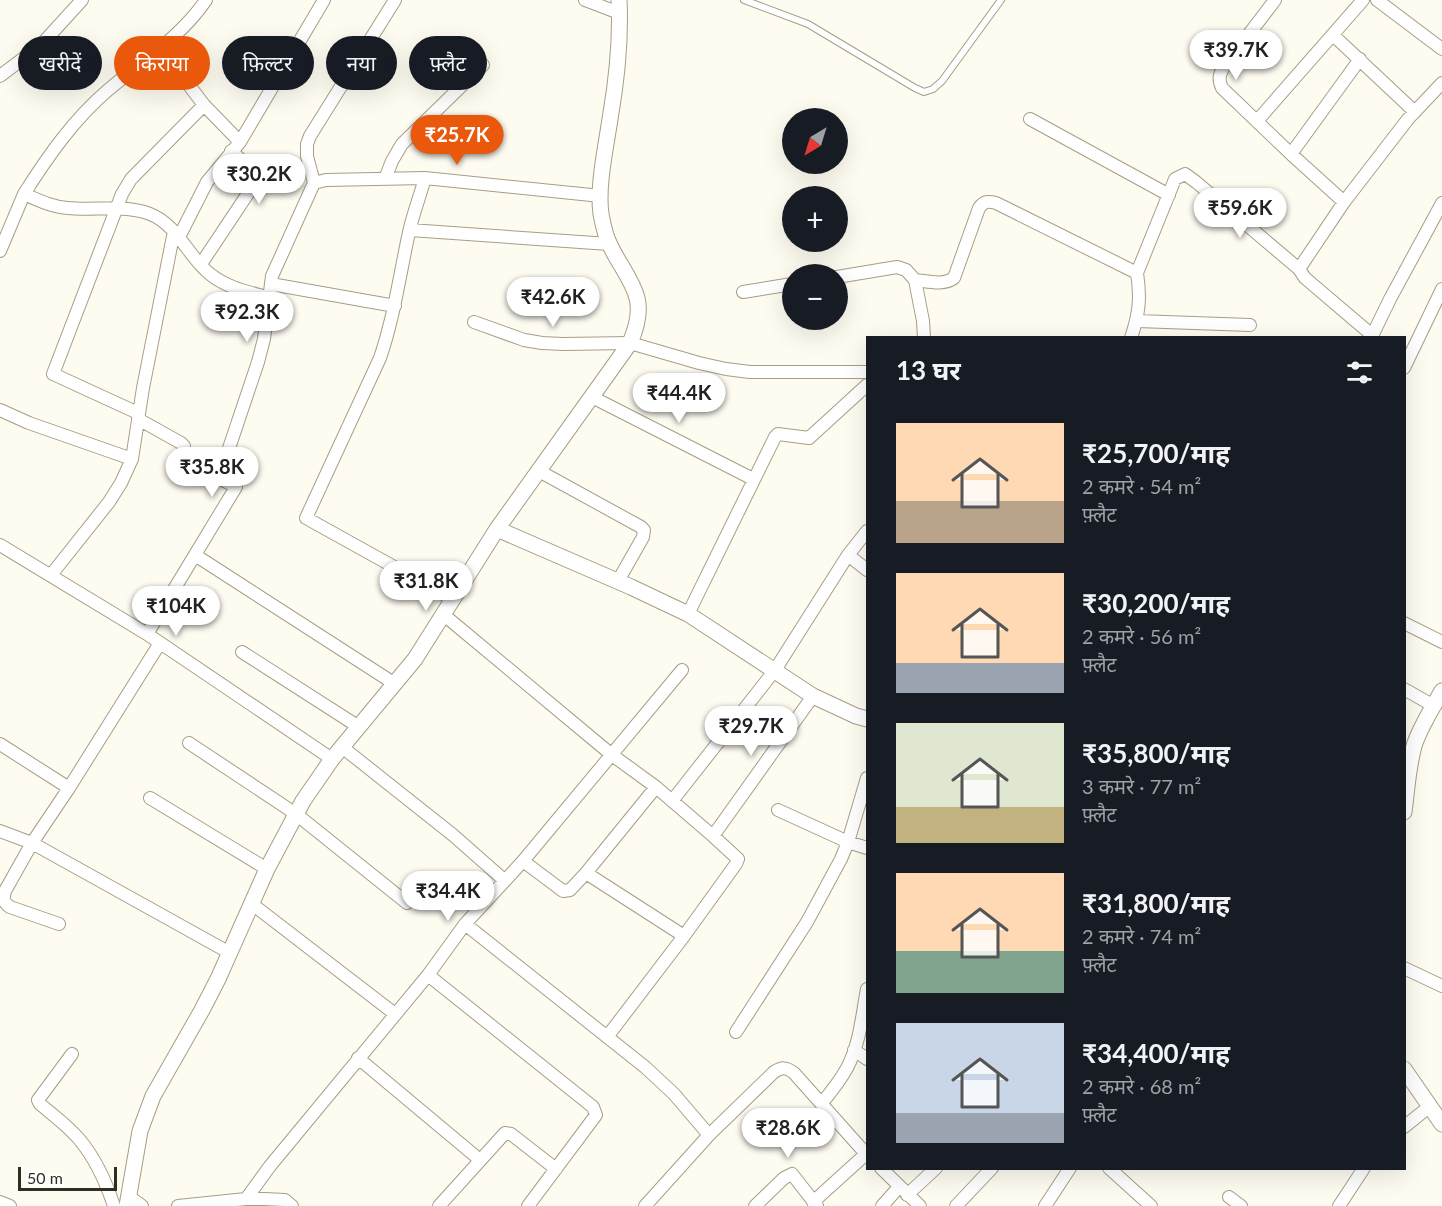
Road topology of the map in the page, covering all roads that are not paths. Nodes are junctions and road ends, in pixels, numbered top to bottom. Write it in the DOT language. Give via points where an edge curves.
graph roads {
  1 [pos="82,0"];
  2 [pos="206,0"];
  3 [pos="324,0"];
  4 [pos="395,0"];
  5 [pos="585,0"];
  6 [pos="744,0"];
  7 [pos="1001,0"];
  8 [pos="1275,0"];
  9 [pos="1363,0"];
  10 [pos="1377,0"];
  11 [pos="619,6"];
  12 [pos="1333,35"];
  13 [pos="174,36"];
  14 [pos="1442,49"];
  15 [pos="1360,59"];
  16 [pos="0,76"];
  17 [pos="1442,83"];
  18 [pos="114,86"];
  19 [pos="193,90"];
  20 [pos="458,90"];
  21 [pos="204,105"];
  22 [pos="1415,112"];
  23 [pos="1030,119"];
  24 [pos="1257,122"];
  25 [pos="236,147"];
  26 [pos="1291,154"];
  27 [pos="425,178"];
  28 [pos="385,179"];
  29 [pos="314,183"];
  30 [pos="24,194"];
  31 [pos="1169,195"];
  32 [pos="600,196"];
  33 [pos="1344,202"];
  34 [pos="1441,207"];
  35 [pos="115,208"];
  36 [pos="410,230"];
  37 [pos="176,234"];
  38 [pos="609,244"];
  39 [pos="0,251"];
  40 [pos="201,264"];
  41 [pos="1299,269"];
  42 [pos="848,275"];
  43 [pos="1138,275"];
  44 [pos="915,280"];
  45 [pos="271,284"];
  46 [pos="782,286"];
  47 [pos="1442,289"];
  48 [pos="743,292"];
  49 [pos="270,298"];
  50 [pos="395,306"];
  51 [pos="1137,321"];
  52 [pos="474,322"];
  53 [pos="1250,325"];
  54 [pos="924,336"];
  55 [pos="1132,336"];
  56 [pos="1372,336"];
  57 [pos="630,343"];
  58 [pos="1406,364"];
  59 [pos="866,372"];
  60 [pos="866,386"];
  61 [pos="592,397"];
  62 [pos="0,410"];
  63 [pos="138,416"];
  64 [pos="132,459"];
  65 [pos="539,471"];
  66 [pos="219,478"];
  67 [pos="753,479"];
  68 [pos="497,529"];
  69 [pos="866,532"];
  70 [pos="0,544"];
  71 [pos="195,555"];
  72 [pos="848,555"];
  73 [pos="866,569"];
  74 [pos="51,575"];
  75 [pos="618,581"];
  76 [pos="452,599"];
  77 [pos="688,614"];
  78 [pos="444,615"];
  79 [pos="1406,624"];
  80 [pos="147,634"];
  81 [pos="1442,642"];
  82 [pos="160,643"];
  83 [pos="242,652"];
  84 [pos="682,670"];
  85 [pos="775,670"];
  86 [pos="395,684"];
  87 [pos="1406,690"];
  88 [pos="1442,691"];
  89 [pos="813,696"];
  90 [pos="1434,706"];
  91 [pos="866,719"];
  92 [pos="359,727"];
  93 [pos="189,743"];
  94 [pos="0,744"];
  95 [pos="342,747"];
  96 [pos="612,755"];
  97 [pos="332,759"];
  98 [pos="866,781"];
  99 [pos="656,787"];
  100 [pos="69,788"];
  101 [pos="1406,796"];
  102 [pos="150,798"];
  103 [pos="672,801"];
  104 [pos="778,810"];
  105 [pos="296,814"];
  106 [pos="0,831"];
  107 [pos="713,836"];
  108 [pos="848,842"];
  109 [pos="32,843"];
  110 [pos="866,848"];
  111 [pos="523,861"];
  112 [pos="267,868"];
  113 [pos="586,873"];
  114 [pos="504,880"];
  115 [pos="407,903"];
  116 [pos="252,904"];
  117 [pos="59,924"];
  118 [pos="465,924"];
  119 [pos="684,936"];
  120 [pos="230,953"];
  121 [pos="1406,969"];
  122 [pos="428,975"];
  123 [pos="1442,986"];
  124 [pos="866,993"];
  125 [pos="395,1014"];
  126 [pos="736,1032"];
  127 [pos="607,1037"];
  128 [pos="854,1050"];
  129 [pos="72,1054"];
  130 [pos="358,1058"];
  131 [pos="866,1058"];
  132 [pos="1406,1072"];
  133 [pos="822,1103"];
  134 [pos="1430,1106"];
  135 [pos="1442,1124"];
  136 [pos="1406,1125"];
  137 [pos="709,1135"];
  138 [pos="866,1154"];
  139 [pos="480,1160"];
  140 [pos="556,1169"];
  141 [pos="882,1170"];
  142 [pos="933,1170"];
  143 [pos="990,1170"];
  144 [pos="1069,1170"];
  145 [pos="1111,1170"];
  146 [pos="1363,1170"];
  147 [pos="903,1191"];
  148 [pos="1229,1197"];
  149 [pos="246,1199"];
  150 [pos="127,1201"];
  151 [pos="0,1202"];
  152 [pos="815,1204"];
  153 [pos="959,1205"];
  154 [pos="9,1206"];
  155 [pos="114,1206"];
  156 [pos="142,1206"];
  157 [pos="178,1206"];
  158 [pos="292,1206"];
  159 [pos="439,1206"];
  160 [pos="528,1206"];
  161 [pos="645,1206"];
  162 [pos="755,1206"];
  163 [pos="882,1206"];
  164 [pos="920,1206"];
  165 [pos="1045,1206"];
  166 [pos="1150,1206"];
  167 [pos="1241,1206"];
  168 [pos="1339,1206"];
  1 -- 16 [label="street" via="41,45"];
  2 -- 13 [label="street"];
  3 -- 25 [label="street"];
  4 -- 29 [label="street" via="310,136 307,156"];
  5 -- 11 [label="street"];
  6 -- 7 [label="lane" via="808,24 924,92 942,81"];
  8 -- 24 [label="street" via="1219,74 1222,88"];
  9 -- 12 [label="street"];
  10 -- 14 [label="street"];
  11 -- 32 [label="street" via="618,62"];
  12 -- 15 [label="street"];
  12 -- 24 [label="street"];
  15 -- 22 [label="street"];
  15 -- 26 [label="street"];
  17 -- 22 [label="street"];
  18 -- 30 [label="street" via="81,115"];
  19 -- 21 [label="street"];
  20 -- 28 [label="street" via="402,144"];
  21 -- 25 [label="street"];
  21 -- 35 [label="street" via="131,179"];
  22 -- 33 [label="street"];
  23 -- 31 [label="street"];
  24 -- 26 [label="street"];
  25 -- 37 [label="street" via="207,182"];
  25 -- 40 [label="street" via="258,178"];
  26 -- 33 [label="street"];
  27 -- 28 [label="street"];
  27 -- 32 [label="street"];
  27 -- 36 [label="street"];
  28 -- 29 [label="street"];
  29 -- 45 [label="street"];
  30 -- 35 [label="street" via="66,208"];
  30 -- 39 [label="street"];
  31 -- 41 [label="street" via="1176,179 1189,176"];
  31 -- 43 [label="street"];
  32 -- 38 [label="street"];
  33 -- 41 [label="street"];
  34 -- 56 [label="street"];
  35 -- 37 [label="street" via="148,213"];
  35 -- 63 [label="street" via="52,374"];
  36 -- 38 [label="street"];
  36 -- 50 [label="street"];
  37 -- 40 [label="street"];
  37 -- 63 [label="street"];
  38 -- 57 [label="street" via="637,299 636,330"];
  40 -- 49 [label="street" via="231,286"];
  41 -- 56 [label="street"];
  42 -- 44 [label="street" via="897,267"];
  43 -- 44 [label="street" via="988,201 979,208 954,278 942,283"];
  43 -- 51 [label="street"];
  44 -- 54 [label="street"];
  45 -- 49 [label="street"];
  45 -- 50 [label="street"];
  46 -- 48 [label="street"];
  47 -- 58 [label="street"];
  49 -- 66 [label="street" via="258,362"];
  50 -- 76 [label="street" via="380,358 306,518"];
  51 -- 53 [label="street"];
  51 -- 55 [label="street"];
  52 -- 57 [label="street" via="542,343"];
  57 -- 59 [label="street" via="699,363 750,372"];
  57 -- 61 [label="street"];
  60 -- 67 [label="street" via="808,438 778,434"];
  61 -- 65 [label="street"];
  61 -- 67 [label="street"];
  62 -- 64 [label="street"];
  63 -- 64 [label="street"];
  63 -- 66 [label="street" via="181,443 188,462"];
  64 -- 74 [label="street" via="109,502"];
  65 -- 68 [label="street"];
  65 -- 75 [label="street" via="644,530"];
  66 -- 71 [label="street" via="236,487"];
  67 -- 77 [label="street"];
  68 -- 75 [label="street"];
  68 -- 76 [label="street"];
  69 -- 72 [label="street"];
  70 -- 74 [label="street"];
  71 -- 80 [label="street"];
  71 -- 86 [label="street"];
  72 -- 73 [label="street"];
  72 -- 85 [label="street"];
  74 -- 80 [label="street"];
  75 -- 77 [label="street"];
  76 -- 78 [label="street"];
  77 -- 85 [label="street"];
  78 -- 86 [label="street"];
  78 -- 96 [label="street"];
  79 -- 81 [label="street"];
  80 -- 82 [label="street"];
  82 -- 97 [label="street"];
  82 -- 100 [label="street"];
  83 -- 92 [label="street"];
  84 -- 96 [label="street"];
  85 -- 89 [label="street"];
  85 -- 103 [label="street"];
  86 -- 92 [label="street"];
  87 -- 90 [label="street"];
  88 -- 90 [label="street"];
  89 -- 91 [label="street"];
  89 -- 107 [label="street"];
  90 -- 101 [label="street" via="1415,745"];
  92 -- 95 [label="street"];
  93 -- 105 [label="street"];
  94 -- 100 [label="street"];
  95 -- 97 [label="street"];
  95 -- 114 [label="street"];
  96 -- 99 [label="street"];
  96 -- 111 [label="street"];
  97 -- 105 [label="street"];
  98 -- 108 [label="street"];
  99 -- 103 [label="street"];
  99 -- 113 [label="street"];
  100 -- 109 [label="street"];
  102 -- 112 [label="street"];
  103 -- 107 [label="street"];
  104 -- 108 [label="street"];
  105 -- 112 [label="street"];
  105 -- 115 [label="street"];
  106 -- 109 [label="street"];
  107 -- 119 [label="street" via="738,859"];
  108 -- 110 [label="street"];
  108 -- 126 [label="street" via="807,922"];
  109 -- 117 [label="street" via="3,898 18,911"];
  109 -- 120 [label="street"];
  111 -- 113 [label="street" via="563,891 570,890"];
  111 -- 114 [label="street"];
  112 -- 116 [label="street"];
  113 -- 119 [label="street"];
  114 -- 118 [label="street"];
  116 -- 120 [label="street"];
  116 -- 125 [label="street"];
  118 -- 122 [label="street"];
  118 -- 127 [label="street"];
  119 -- 127 [label="street"];
  120 -- 150 [label="street" via="149,1104"];
  121 -- 123 [label="street"];
  122 -- 125 [label="street"];
  122 -- 140 [label="street" via="593,1107 596,1115"];
  124 -- 128 [label="street"];
  125 -- 130 [label="street"];
  127 -- 137 [label="street" via="660,1080"];
  128 -- 131 [label="street"];
  128 -- 133 [label="street" via="842,1078"];
  129 -- 155 [label="street" via="38,1100 89,1152"];
  130 -- 139 [label="street"];
  130 -- 149 [label="street"];
  132 -- 134 [label="street"];
  133 -- 137 [label="street" via="794,1073 781,1068"];
  133 -- 138 [label="street"];
  134 -- 135 [label="street"];
  134 -- 136 [label="street"];
  137 -- 161 [label="street"];
  138 -- 152 [label="street"];
  139 -- 140 [label="street" via="505,1133"];
  139 -- 159 [label="street"];
  140 -- 160 [label="street"];
  141 -- 147 [label="street"];
  142 -- 147 [label="street"];
  143 -- 153 [label="street"];
  144 -- 165 [label="street"];
  145 -- 166 [label="street"];
  146 -- 168 [label="street"];
  147 -- 163 [label="street"];
  147 -- 164 [label="street"];
  148 -- 167 [label="street"];
  149 -- 157 [label="street"];
  149 -- 158 [label="street" via="285,1200"];
  150 -- 156 [label="street"];
  151 -- 154 [label="street"];
  152 -- 162 [label="street" via="792,1174"];
}
